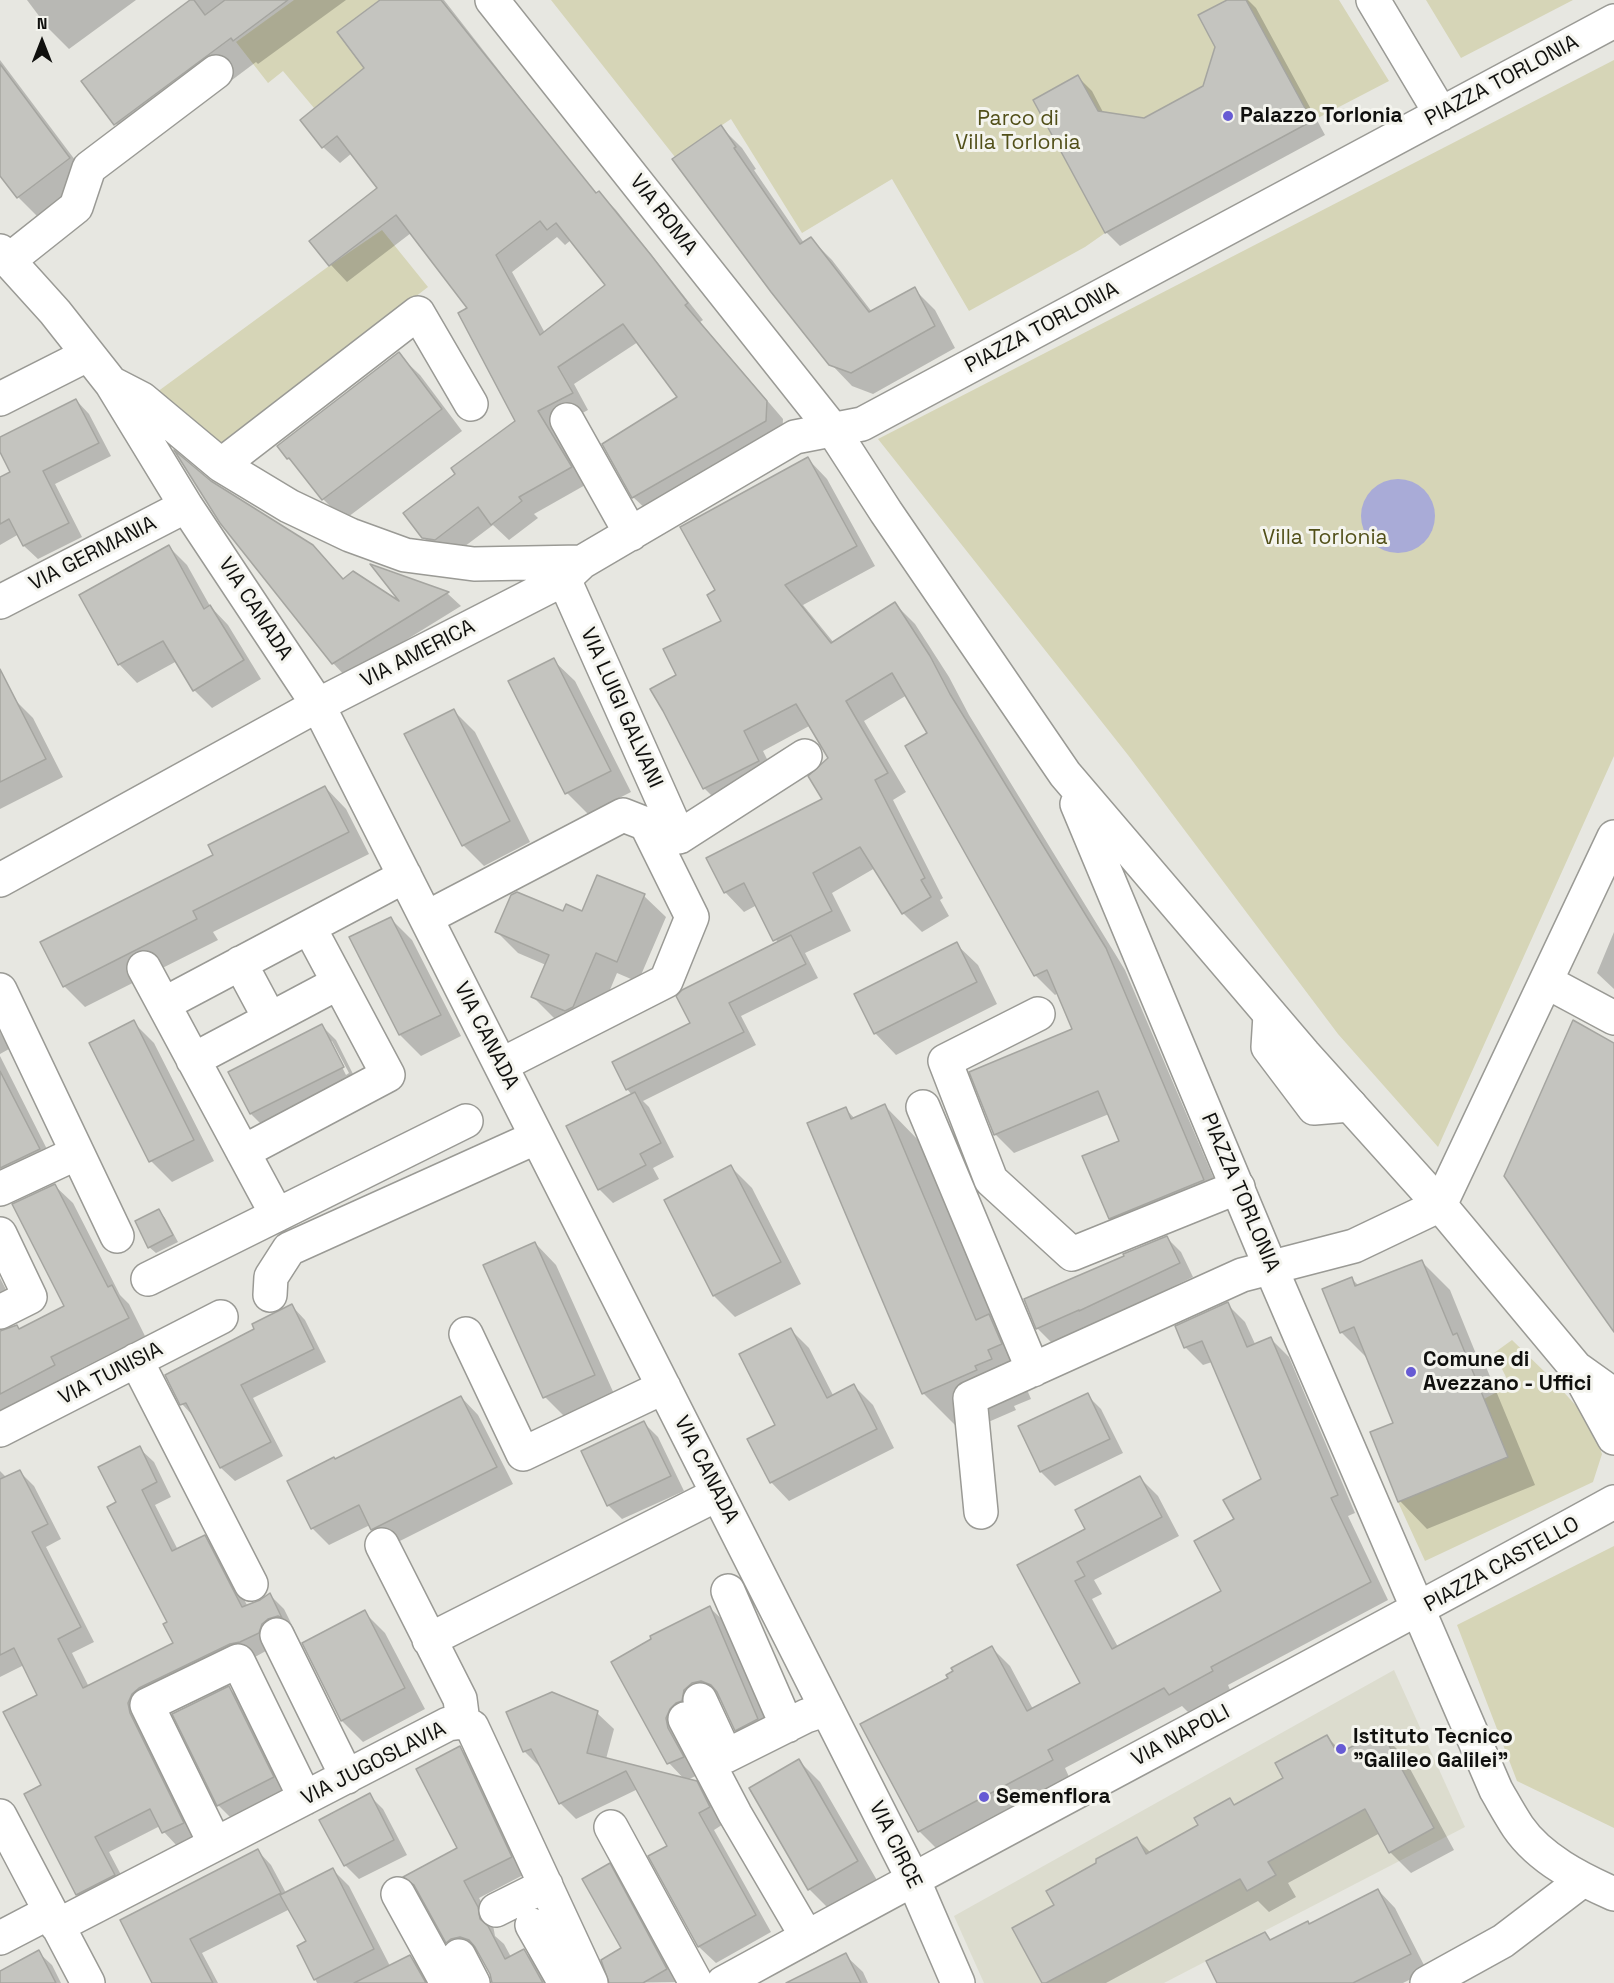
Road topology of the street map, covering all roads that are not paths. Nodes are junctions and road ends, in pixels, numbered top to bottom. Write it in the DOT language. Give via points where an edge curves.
graph roads {
  1 [pos="492,0"];
  2 [pos="1373,0"];
  3 [pos="1614,21"];
  4 [pos="216,72"];
  5 [pos="1441,114"];
  6 [pos="4,256"];
  7 [pos="87,355"];
  8 [pos="111,383"];
  9 [pos="0,399"];
  10 [pos="471,404"];
  11 [pos="567,420"];
  12 [pos="833,430"];
  13 [pos="221,465"];
  14 [pos="186,506"];
  15 [pos="631,534"];
  16 [pos="573,571"];
  17 [pos="0,602"];
  18 [pos="318,705"];
  19 [pos="805,756"];
  20 [pos="1065,774"];
  21 [pos="1614,837"];
  22 [pos="405,876"];
  23 [pos="0,880"];
  24 [pos="426,918"];
  25 [pos="309,927"];
  26 [pos="240,963"];
  27 [pos="144,968"];
  28 [pos="1546,982"];
  29 [pos="338,983"];
  30 [pos="0,990"];
  31 [pos="164,1004"];
  32 [pos="1038,1014"];
  33 [pos="1614,1018"];
  34 [pos="270,1019"];
  35 [pos="11,1040"];
  36 [pos="193,1060"];
  37 [pos="501,1065"];
  38 [pos="923,1107"];
  39 [pos="466,1121"];
  40 [pos="537,1137"];
  41 [pos="77,1152"];
  42 [pos="243,1152"];
  43 [pos="1238,1187"];
  44 [pos="0,1189"];
  45 [pos="1440,1205"];
  46 [pos="277,1215"];
  47 [pos="0,1234"];
  48 [pos="117,1236"];
  49 [pos="1270,1266"];
  50 [pos="148,1279"];
  51 [pos="270,1295"];
  52 [pos="0,1312"];
  53 [pos="221,1317"];
  54 [pos="466,1334"];
  55 [pos="136,1360"];
  56 [pos="1576,1368"];
  57 [pos="1033,1370"];
  58 [pos="664,1387"];
  59 [pos="1614,1395"];
  60 [pos="0,1430"];
  61 [pos="1614,1438"];
  62 [pos="718,1494"];
  63 [pos="1614,1502"];
  64 [pos="981,1512"];
  65 [pos="382,1545"];
  66 [pos="250,1584"];
  67 [pos="728,1591"];
  68 [pos="1418,1610"];
  69 [pos="277,1635"];
  70 [pos="429,1640"];
  71 [pos="827,1709"];
  72 [pos="463,1722"];
  73 [pos="787,1726"];
  74 [pos="347,1777"];
  75 [pos="305,1798"];
  76 [pos="0,1816"];
  77 [pos="715,1822"];
  78 [pos="610,1827"];
  79 [pos="215,1844"];
  80 [pos="913,1878"];
  81 [pos="1583,1880"];
  82 [pos="546,1885"];
  83 [pos="398,1894"];
  84 [pos="1614,1894"];
  85 [pos="496,1910"];
  86 [pos="53,1919"];
  87 [pos="532,1925"];
  88 [pos="0,1938"];
  89 [pos="800,1941"];
  90 [pos="460,1974"];
  91 [pos="88,1983"];
  92 [pos="565,1983"];
  93 [pos="591,1983"];
  94 [pos="696,1983"];
  95 [pos="723,1983"];
  96 [pos="958,1983"];
  97 [pos="1426,1983"];
  1 -- 12 [label="street, VIA ROMA"];
  2 -- 5 [label="street"];
  3 -- 5 [label="street, PIAZZA TORLONIA"];
  4 -- 6 [label="street" via="89,168 76,207"];
  5 -- 12 [label="street, PIAZZA TORLONIA" via="862,424"];
  6 -- 7 [label="street" via="55,312"];
  7 -- 8 [label="street"];
  7 -- 9 [label="street"];
  8 -- 13 [label="street" via="141,399"];
  8 -- 14 [label="street, VIA CANADA"];
  10 -- 13 [label="street" via="418,313"];
  11 -- 15 [label="street"];
  12 -- 15 [label="street, VIA AMERICA" via="795,437"];
  12 -- 20 [label="street, PIAZZA TORLONIA"];
  13 -- 16 [label="street" via="289,506 405,555"];
  14 -- 17 [label="street, VIA GERMANIA"];
  14 -- 18 [label="street, VIA CANADA"];
  15 -- 16 [label="street, VIA AMERICA"];
  16 -- 18 [label="street, VIA AMERICA"];
  16 -- 19 [label="street, VIA LUIGI GALVANI" via="679,837"];
  18 -- 22 [label="street, VIA CANADA"];
  18 -- 23 [label="street, VIA AMERICA"];
  20 -- 43 [label="street, PIAZZA TORLONIA"];
  20 -- 45 [label="street, PIAZZA TORLONIA" via="1270,1015"];
  21 -- 28 [label="street"];
  22 -- 24 [label="street, VIA CANADA"];
  22 -- 25 [label="street"];
  24 -- 37 [label="street, VIA CANADA"];
  24 -- 37 [label="street" via="623,815 646,824 692,917 666,981"];
  25 -- 26 [label="street"];
  25 -- 29 [label="street"];
  26 -- 31 [label="street"];
  26 -- 34 [label="street"];
  27 -- 31 [label="street"];
  28 -- 33 [label="street"];
  28 -- 45 [label="street"];
  29 -- 34 [label="street"];
  29 -- 42 [label="street" via="387,1075"];
  30 -- 35 [label="street"];
  31 -- 36 [label="street"];
  32 -- 43 [label="street" via="945,1061 991,1180 1072,1254"];
  34 -- 36 [label="street"];
  35 -- 41 [label="street"];
  36 -- 42 [label="street"];
  37 -- 40 [label="street, VIA CANADA"];
  38 -- 57 [label="street"];
  39 -- 46 [label="street"];
  40 -- 51 [label="street" via="289,1250 271,1277"];
  40 -- 58 [label="street, VIA CANADA"];
  41 -- 44 [label="street"];
  41 -- 48 [label="street"];
  42 -- 46 [label="street"];
  43 -- 49 [label="street, PIAZZA TORLONIA"];
  45 -- 49 [label="street" via="1354,1245"];
  45 -- 56 [label="street, PIAZZA TORLONIA"];
  46 -- 50 [label="street"];
  47 -- 52 [label="street" via="30,1297"];
  49 -- 57 [label="street" via="1242,1275"];
  49 -- 68 [label="street, PIAZZA TORLONIA"];
  53 -- 55 [label="street, VIA TUNISIA"];
  54 -- 58 [label="street" via="523,1454"];
  55 -- 60 [label="street, VIA TUNISIA"];
  55 -- 66 [label="street"];
  56 -- 59 [label="street, PIAZZA TORLONIA"];
  56 -- 61 [label="street"];
  57 -- 64 [label="street" via="970,1398"];
  58 -- 62 [label="street, VIA CANADA"];
  62 -- 70 [label="street"];
  62 -- 71 [label="street, VIA CANADA"];
  63 -- 68 [label="street, PIAZZA CASTELLO"];
  65 -- 70 [label="street"];
  67 -- 73 [label="street"];
  68 -- 80 [label="street, VIA NAPOLI"];
  68 -- 81 [label="street, PIAZZA CASTELLO" via="1496,1790 1519,1829 1543,1853"];
  69 -- 74 [label="street"];
  70 -- 72 [label="street" via="460,1699"];
  71 -- 73 [label="street"];
  71 -- 80 [label="street, VIA CIRCE"];
  72 -- 74 [label="street, VIA JUGOSLAVIA" via="448,1724"];
  72 -- 82 [label="street, VIA JUGOSLAVIA" via="472,1727"];
  73 -- 89 [label="street" via="726,1756 692,1710 735,1814"];
  74 -- 75 [label="street, VIA JUGOSLAVIA"];
  75 -- 79 [label="street, VIA JUGOSLAVIA"];
  75 -- 79 [label="street" via="238,1661 147,1706"];
  76 -- 86 [label="street"];
  77 -- 89 [label="street"];
  78 -- 94 [label="street"];
  79 -- 86 [label="street, VIA JUGOSLAVIA"];
  80 -- 89 [label="street, VIA NAPOLI"];
  80 -- 96 [label="street, VIA CIRCE"];
  81 -- 84 [label="street, PIAZZA CASTELLO"];
  81 -- 97 [label="street" via="1503,1941"];
  82 -- 85 [label="street"];
  82 -- 93 [label="street, VIA JUGOSLAVIA"];
  83 -- 90 [label="street"];
  86 -- 88 [label="street, VIA JUGOSLAVIA"];
  86 -- 91 [label="street"];
  87 -- 92 [label="street"];
  89 -- 95 [label="street, VIA NAPOLI"];
}
